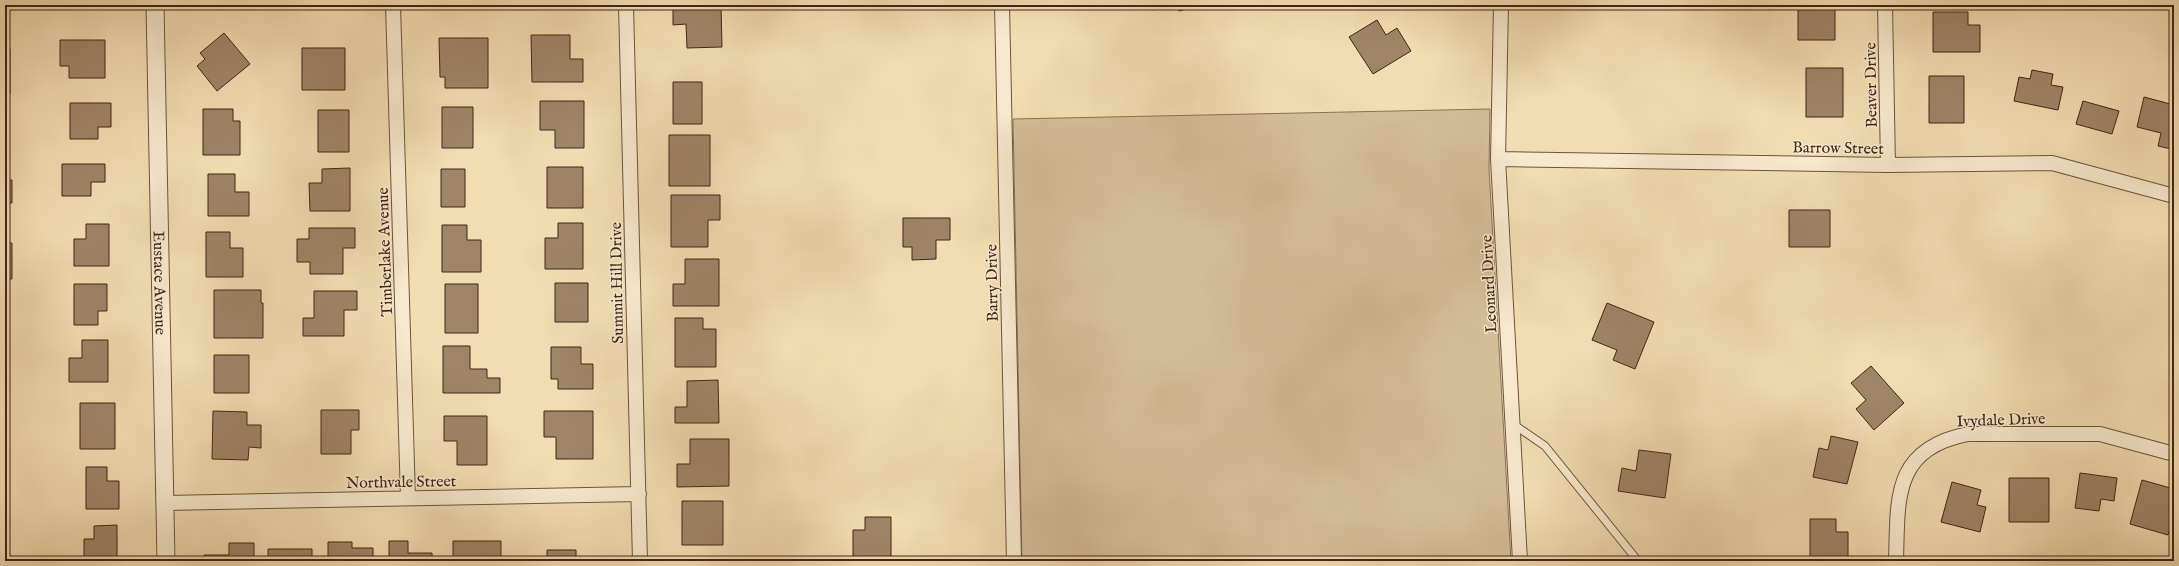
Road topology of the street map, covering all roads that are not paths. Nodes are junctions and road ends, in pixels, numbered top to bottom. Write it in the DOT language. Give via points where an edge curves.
graph roads {
  1 [pos="155,5"];
  2 [pos="393,5"];
  3 [pos="626,5"];
  4 [pos="1002,5"];
  5 [pos="1501,5"];
  6 [pos="1886,5"];
  7 [pos="1498,159"];
  8 [pos="1888,165"];
  9 [pos="2174,196"];
  10 [pos="1512,424"];
  11 [pos="2174,454"];
  12 [pos="639,494"];
  13 [pos="408,498"];
  14 [pos="165,503"];
  15 [pos="166,561"];
  16 [pos="640,561"];
  17 [pos="1014,561"];
  18 [pos="1520,561"];
  19 [pos="1638,561"];
  20 [pos="1896,561"];
  1 -- 14 [label="street, Eustace Avenue"];
  2 -- 13 [label="street, Timberlake Avenue"];
  3 -- 12 [label="street, Summit Hill Drive"];
  4 -- 17 [label="street, Barry Drive"];
  5 -- 7 [label="street, Leonard Drive"];
  6 -- 8 [label="street, Beaver Drive"];
  7 -- 8 [label="street, Barrow Street"];
  7 -- 10 [label="street, Leonard Drive"];
  8 -- 9 [label="street, Barrow Street" via="2052,163"];
  10 -- 18 [label="street, Leonard Drive"];
  10 -- 19 [label="lane" via="1546,446"];
  11 -- 20 [label="street, Ivydale Drive" via="2100,434 1968,434 1950,438 1929,448 1913,464 1902,483 1898,498"];
  12 -- 13 [label="street, Northvale Street"];
  12 -- 16 [label="street, Summit Hill Drive"];
  13 -- 14 [label="street, Northvale Street"];
  14 -- 15 [label="street, Eustace Avenue"];
}
